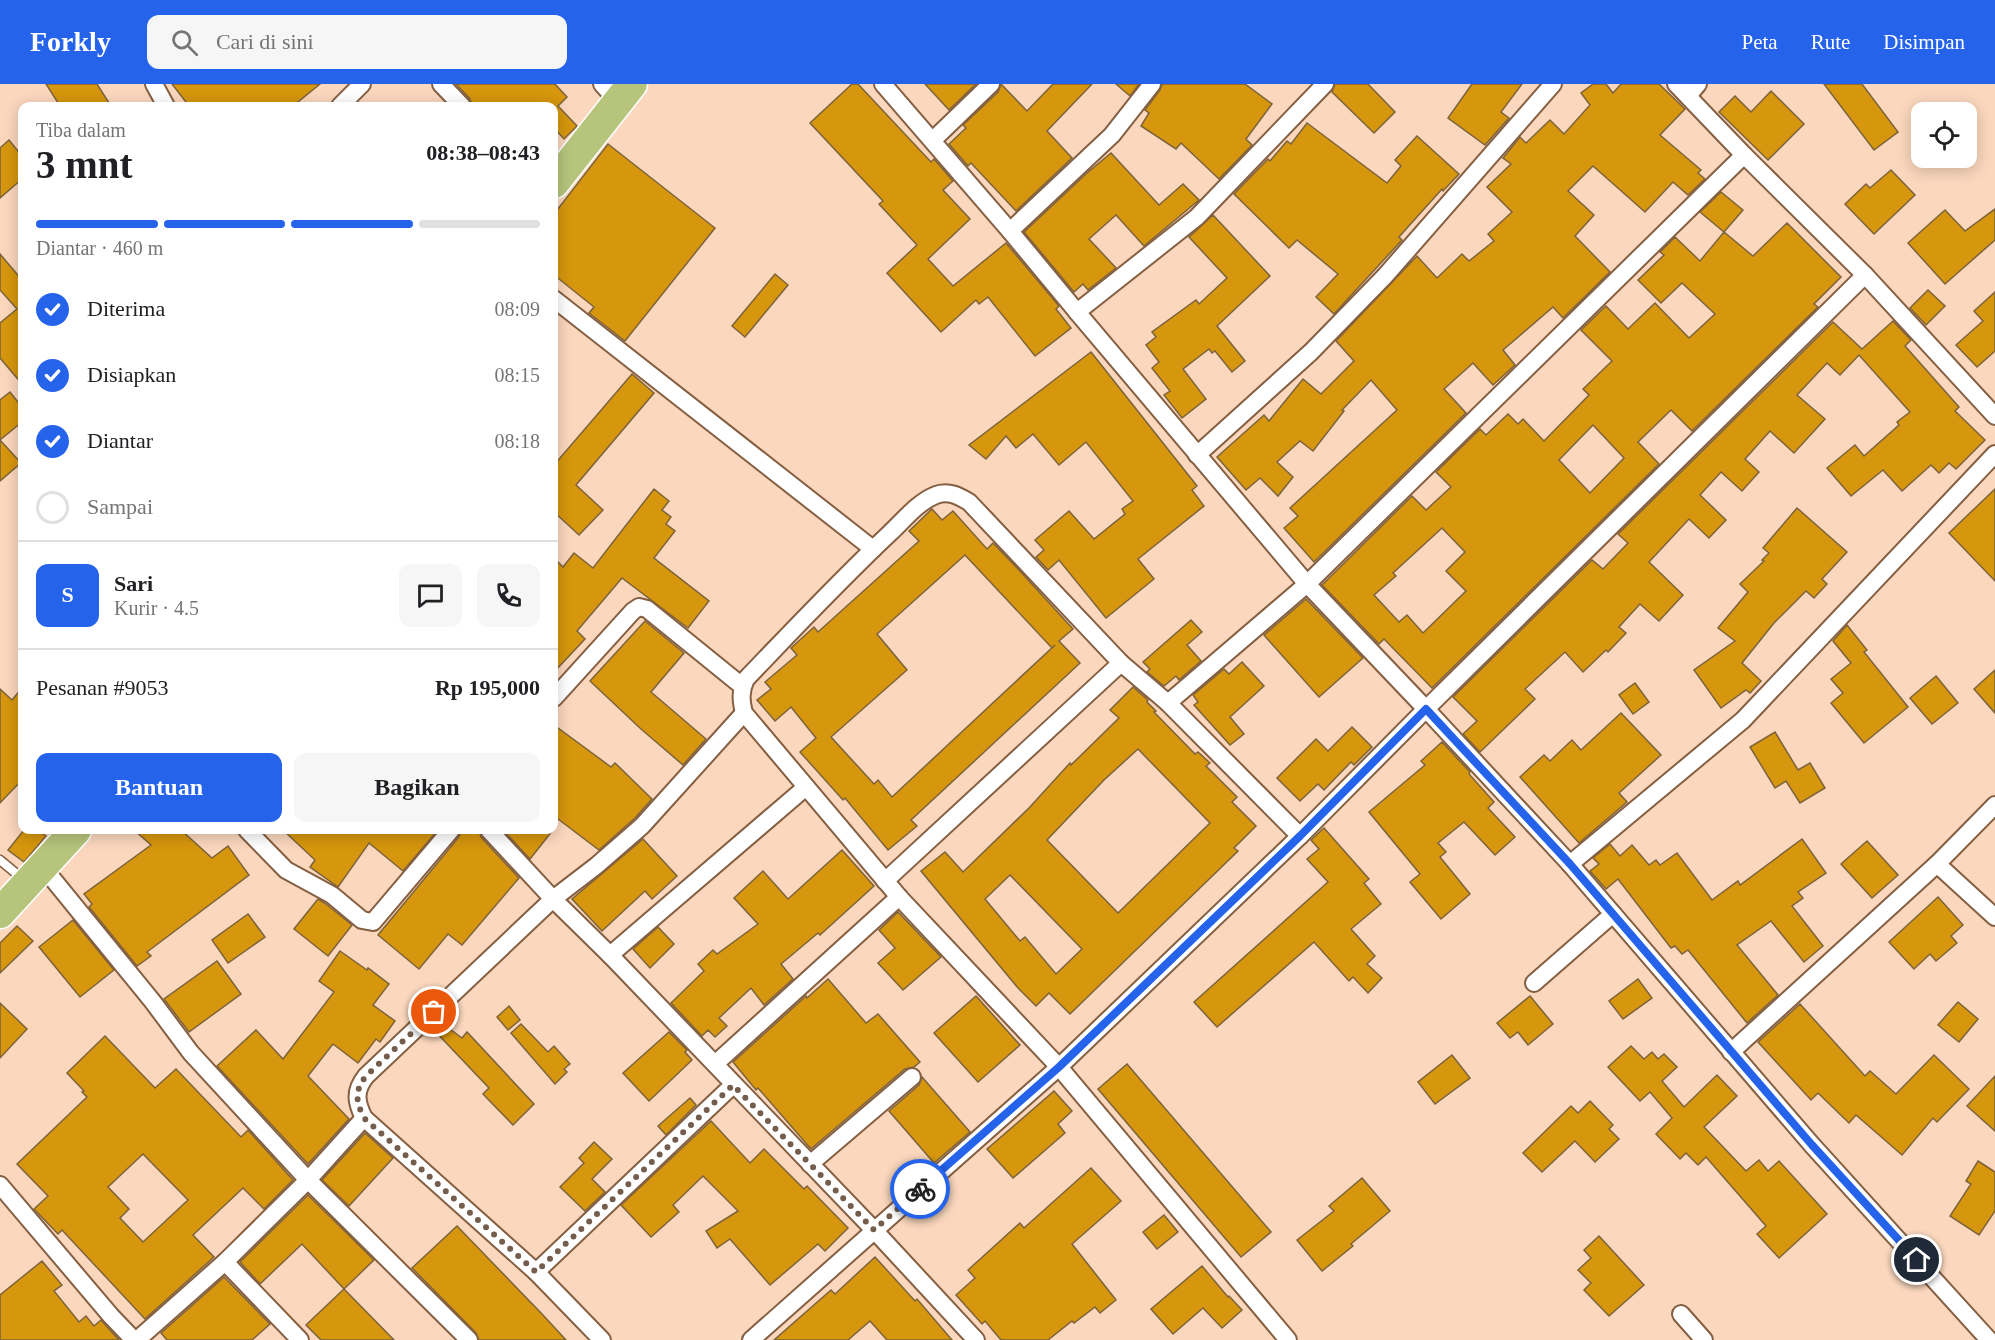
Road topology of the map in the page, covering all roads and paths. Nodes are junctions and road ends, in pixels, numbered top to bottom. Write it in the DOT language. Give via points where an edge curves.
graph roads {
  1 [pos="154,84"];
  2 [pos="362,84"];
  3 [pos="441,84"];
  4 [pos="884,84"];
  5 [pos="991,84"];
  6 [pos="1152,84"];
  7 [pos="1325,84"];
  8 [pos="1553,84"];
  9 [pos="1687,88"];
  10 [pos="617,90"];
  11 [pos="164,102"];
  12 [pos="344,102"];
  13 [pos="458,102"];
  14 [pos="933,140"];
  15 [pos="1744,155"];
  16 [pos="558,177"];
  17 [pos="1010,231"];
  18 [pos="1865,275"];
  19 [pos="558,302"];
  20 [pos="1077,312"];
  21 [pos="1995,416"];
  22 [pos="1995,454"];
  23 [pos="1197,455"];
  24 [pos="873,549"];
  25 [pos="1307,584"];
  26 [pos="1121,663"];
  27 [pos="742,686"];
  28 [pos="558,694"];
  29 [pos="1168,703"];
  30 [pos="1426,709"];
  31 [pos="744,713"];
  32 [pos="806,787"];
  33 [pos="1995,805"];
  34 [pos="72,834"];
  35 [pos="250,834"];
  36 [pos="448,834"];
  37 [pos="493,834"];
  38 [pos="1300,836"];
  39 [pos="0,860"];
  40 [pos="1570,864"];
  41 [pos="1937,864"];
  42 [pos="35,875"];
  43 [pos="885,881"];
  44 [pos="899,897"];
  45 [pos="553,899"];
  46 [pos="0,913"];
  47 [pos="1613,914"];
  48 [pos="1995,917"];
  49 [pos="610,955"];
  50 [pos="1534,983"];
  51 [pos="1731,1052"];
  52 [pos="715,1064"];
  53 [pos="1059,1067"];
  54 [pos="912,1077"];
  55 [pos="733,1085"];
  56 [pos="364,1118"];
  57 [pos="810,1164"];
  58 [pos="308,1180"];
  59 [pos="0,1185"];
  60 [pos="874,1230"];
  61 [pos="225,1262"];
  62 [pos="536,1272"];
  63 [pos="1681,1314"];
  64 [pos="974,1339"];
  65 [pos="135,1340"];
  66 [pos="300,1340"];
  67 [pos="469,1340"];
  68 [pos="602,1340"];
  69 [pos="751,1340"];
  70 [pos="1288,1340"];
  71 [pos="1704,1340"];
  72 [pos="1989,1340"];
  1 -- 11 [label="street"];
  2 -- 12 [label="street"];
  3 -- 13 [label="street"];
  4 -- 14 [label="street"];
  5 -- 14 [label="street"];
  6 -- 17 [label="street" via="1112,135"];
  7 -- 20 [label="street" via="1197,217"];
  8 -- 23 [label="street" via="1385,276 1311,352"];
  9 -- 15 [label="street"];
  10 -- 16 [label="highway"];
  14 -- 17 [label="street"];
  15 -- 18 [label="street"];
  15 -- 25 [label="street"];
  17 -- 20 [label="street"];
  18 -- 21 [label="street"];
  18 -- 30 [label="street"];
  19 -- 24 [label="street"];
  20 -- 23 [label="street"];
  22 -- 40 [label="street" via="1743,720"];
  23 -- 25 [label="street"];
  24 -- 26 [label="street" via="924,501 937,494 960,496"];
  24 -- 27 [label="street"];
  25 -- 29 [label="street"];
  25 -- 30 [label="street"];
  26 -- 29 [label="street"];
  26 -- 43 [label="street"];
  27 -- 28 [label="street" via="647,609 639,607"];
  27 -- 31 [label="street"];
  29 -- 38 [label="street"];
  30 -- 38 [label="street"];
  30 -- 40 [label="street"];
  31 -- 32 [label="street"];
  31 -- 45 [label="street" via="642,826"];
  32 -- 43 [label="street"];
  32 -- 49 [label="street"];
  33 -- 41 [label="street"];
  34 -- 42 [label="highway"];
  35 -- 36 [label="street" via="286,870 332,895 362,920 373,922"];
  37 -- 45 [label="street"];
  38 -- 53 [label="street"];
  39 -- 42 [label="lane"];
  40 -- 47 [label="street"];
  41 -- 48 [label="street"];
  41 -- 51 [label="street"];
  42 -- 46 [label="highway"];
  42 -- 58 [label="street" via="153,1002 191,1053"];
  43 -- 44 [label="street"];
  44 -- 52 [label="street"];
  44 -- 53 [label="street"];
  45 -- 49 [label="street"];
  45 -- 56 [label="street" via="366,1076 359,1085 357,1098"];
  47 -- 50 [label="street"];
  47 -- 51 [label="street"];
  49 -- 52 [label="street"];
  51 -- 72 [label="street"];
  52 -- 55 [label="street"];
  53 -- 60 [label="street"];
  53 -- 70 [label="street"];
  54 -- 57 [label="street"];
  55 -- 57 [label="street"];
  55 -- 62 [label="street"];
  56 -- 58 [label="street"];
  56 -- 62 [label="street"];
  57 -- 60 [label="street"];
  58 -- 61 [label="street"];
  58 -- 67 [label="street"];
  59 -- 65 [label="street"];
  60 -- 64 [label="street"];
  60 -- 69 [label="street"];
  61 -- 65 [label="street"];
  61 -- 66 [label="street"];
  62 -- 68 [label="street"];
  63 -- 71 [label="street"];
}
